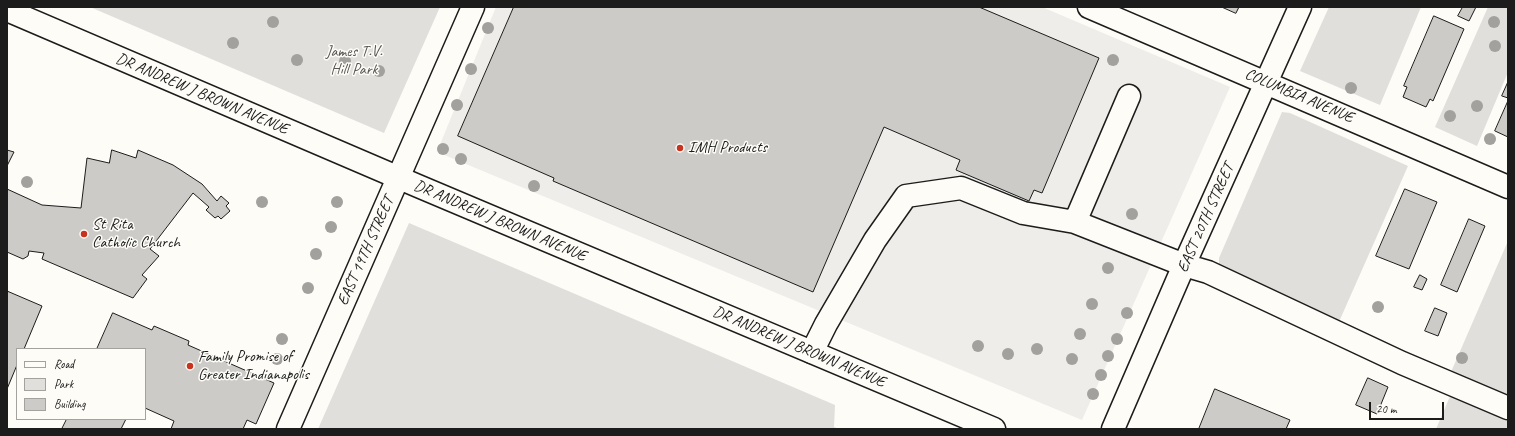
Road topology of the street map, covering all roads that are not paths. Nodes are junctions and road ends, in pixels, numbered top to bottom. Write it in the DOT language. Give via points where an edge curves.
graph roads {
  1 [pos="473,7"];
  2 [pos="1089,7"];
  3 [pos="1300,7"];
  4 [pos="7,10"];
  5 [pos="1266,82"];
  6 [pos="1128,96"];
  7 [pos="399,178"];
  8 [pos="1508,187"];
  9 [pos="1075,222"];
  10 [pos="1184,265"];
  11 [pos="812,352"];
  12 [pos="1508,408"];
  13 [pos="288,429"];
  14 [pos="994,429"];
  15 [pos="1113,429"];
  1 -- 7 [label="street, EAST 19TH STREET"];
  2 -- 5 [label="street, COLUMBIA AVENUE"];
  3 -- 5 [label="street, EAST 20TH STREET"];
  4 -- 7 [label="street, DR ANDREW J BROWN AVENUE"];
  5 -- 8 [label="street, COLUMBIA AVENUE"];
  5 -- 10 [label="street, EAST 20TH STREET"];
  6 -- 9 [label="street"];
  7 -- 11 [label="street, DR ANDREW J BROWN AVENUE"];
  7 -- 13 [label="street, EAST 19TH STREET"];
  9 -- 10 [label="street"];
  9 -- 11 [label="street" via="1023,214 961,188 906,196 875,240"];
  10 -- 12 [label="street" via="1212,274 1402,363"];
  10 -- 15 [label="street, EAST 20TH STREET"];
  11 -- 14 [label="street, DR ANDREW J BROWN AVENUE"];
}
